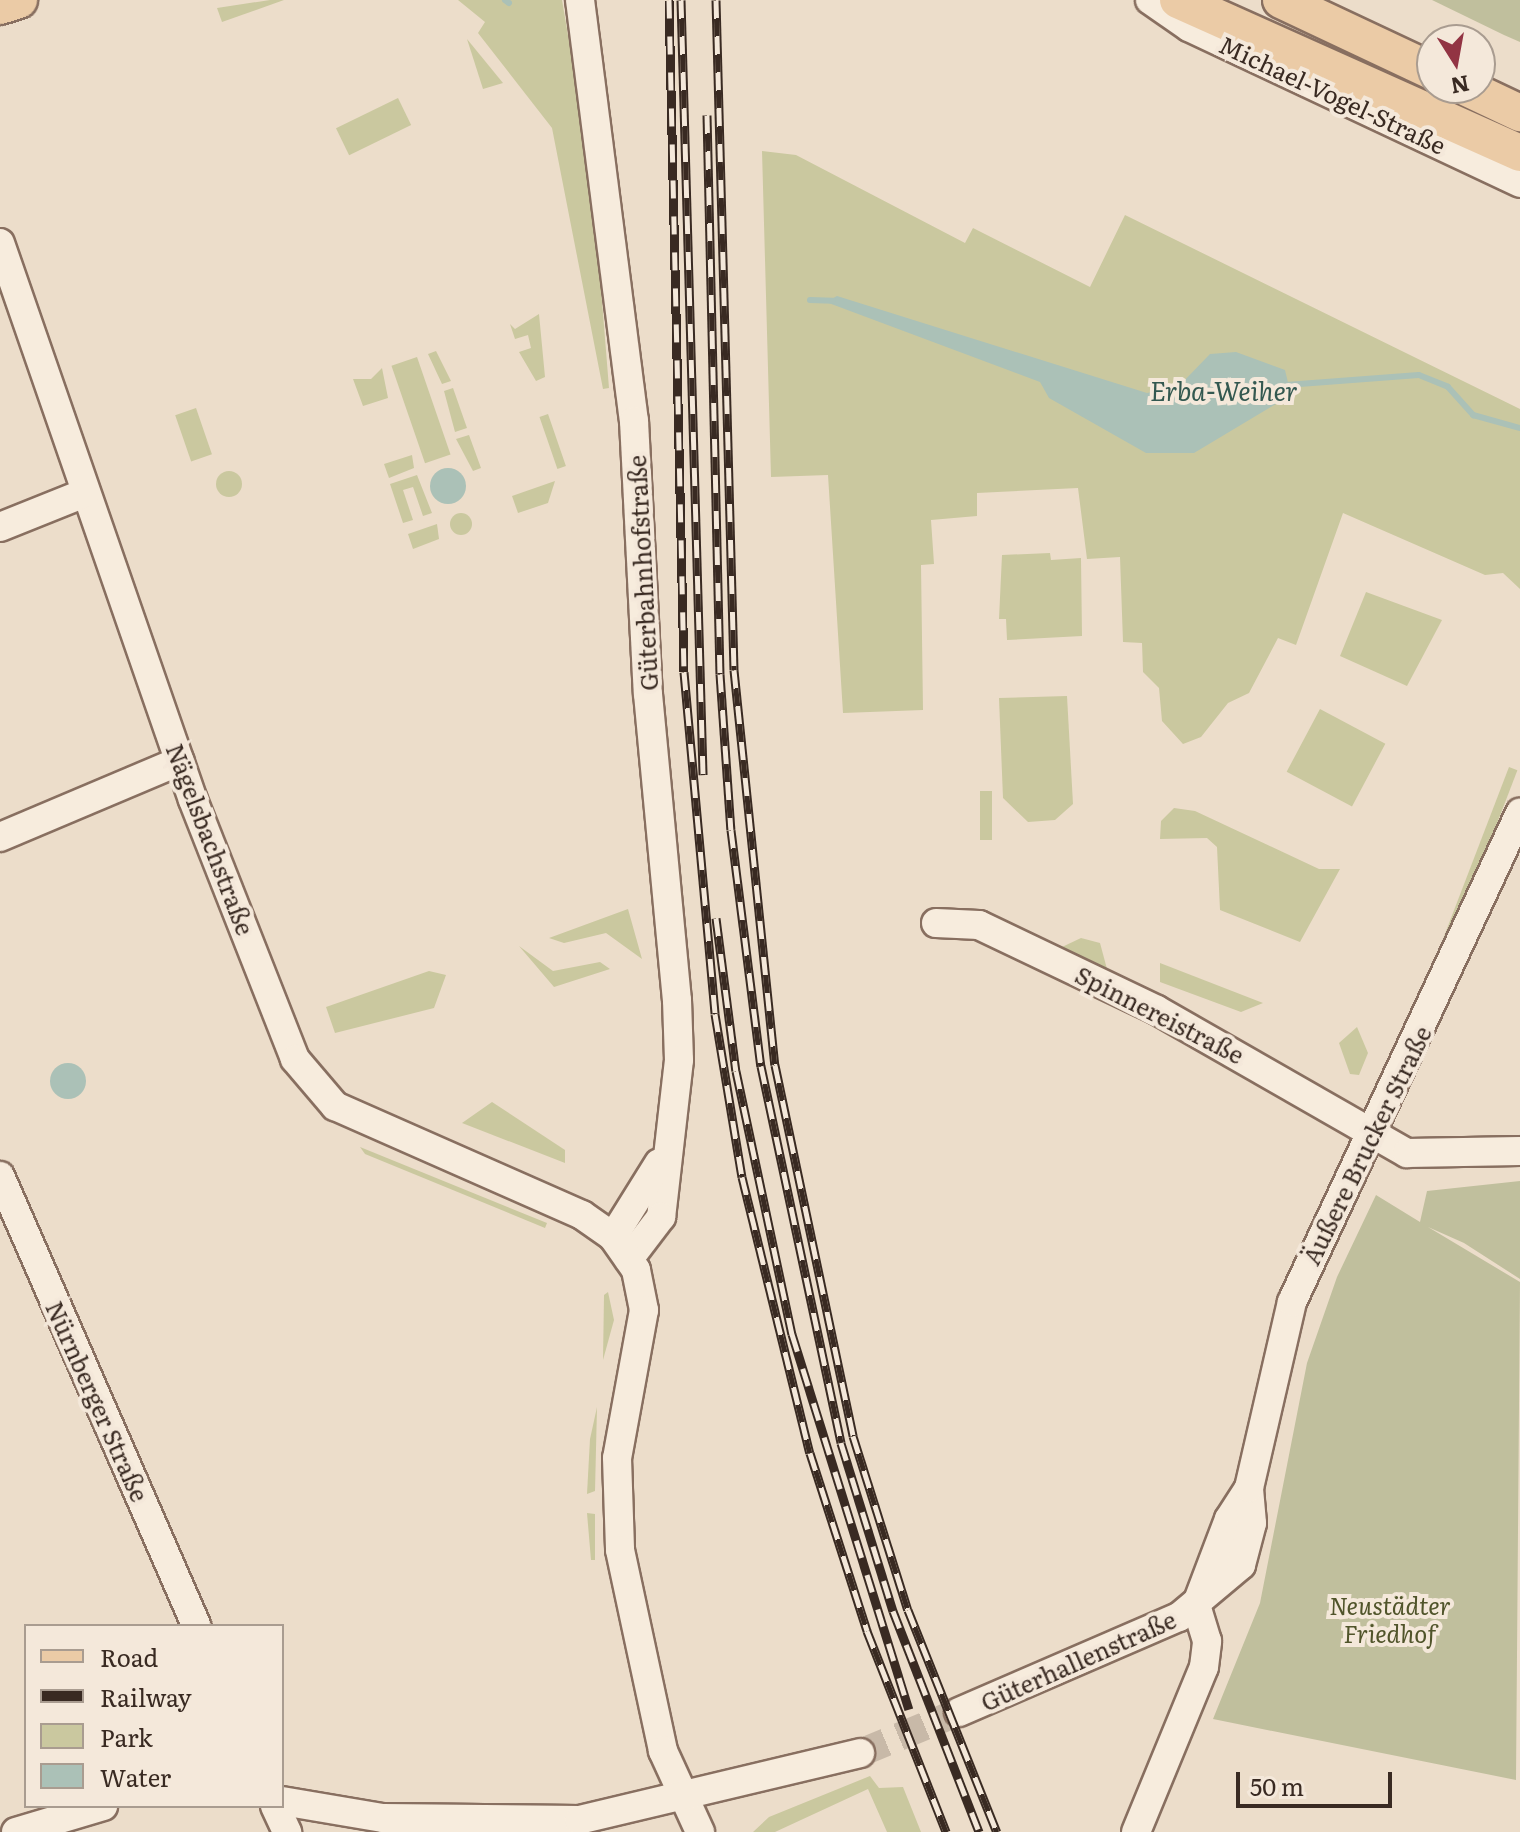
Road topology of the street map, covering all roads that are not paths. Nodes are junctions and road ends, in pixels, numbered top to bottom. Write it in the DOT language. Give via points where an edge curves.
graph roads {
  1 [pos="580,0"];
  2 [pos="1150,0"];
  3 [pos="1178,0"];
  4 [pos="1281,0"];
  5 [pos="1416,63"];
  6 [pos="1496,102"];
  7 [pos="1520,113"];
  8 [pos="1484,135"];
  9 [pos="1520,153"];
  10 [pos="1520,164"];
  11 [pos="1520,183"];
  12 [pos="0,243"];
  13 [pos="85,493"];
  14 [pos="0,527"];
  15 [pos="180,761"];
  16 [pos="1520,813"];
  17 [pos="0,837"];
  18 [pos="936,923"];
  19 [pos="1372,1136"];
  20 [pos="1520,1151"];
  21 [pos="0,1176"];
  22 [pos="621,1248"];
  23 [pos="1196,1606"];
  24 [pos="196,1624"];
  25 [pos="959,1712"];
  26 [pos="860,1753"];
  27 [pos="683,1800"];
  28 [pos="284,1801"];
  29 [pos="96,1808"];
  30 [pos="276,1808"];
  31 [pos="16,1832"];
  32 [pos="287,1832"];
  33 [pos="700,1832"];
  34 [pos="1136,1832"];
  1 -- 22 [label="street, Güterbahnhofstraße" via="634,421 648,694 679,1060 661,1217"];
  2 -- 11 [label="street, Michael-Vogel-Straße" via="1189,27"];
  3 -- 8 [label="main road"];
  4 -- 5 [label="main road"];
  6 -- 7 [label="main road"];
  8 -- 9 [label="main road"];
  8 -- 10 [label="main road"];
  12 -- 13 [label="street, Nägelsbachstraße"];
  13 -- 14 [label="street"];
  13 -- 15 [label="street, Nägelsbachstraße"];
  15 -- 17 [label="street"];
  15 -- 22 [label="street, Nägelsbachstraße" via="295,1059 316,1088 368,1124 570,1209"];
  16 -- 19 [label="street, Äußere Brucker Straße"];
  18 -- 19 [label="street, Spinnereistraße" via="979,925 1157,1010"];
  19 -- 20 [label="street, Spinnereistraße" via="1429,1158"];
  19 -- 23 [label="street, Äußere Brucker Straße" via="1292,1302 1249,1488 1252,1523 1241,1565"];
  21 -- 24 [label="street, Nürnberger Straße"];
  22 -- 27 [label="street" via="644,1310 617,1458 620,1550 663,1751"];
  23 -- 25 [label="street, Güterhallenstraße"];
  23 -- 34 [label="street" via="1207,1641 1204,1667"];
  26 -- 27 [label="street"];
  27 -- 28 [label="street" via="549,1822 383,1818"];
  27 -- 33 [label="street"];
  29 -- 31 [label="street"];
  30 -- 32 [label="street"];
}
